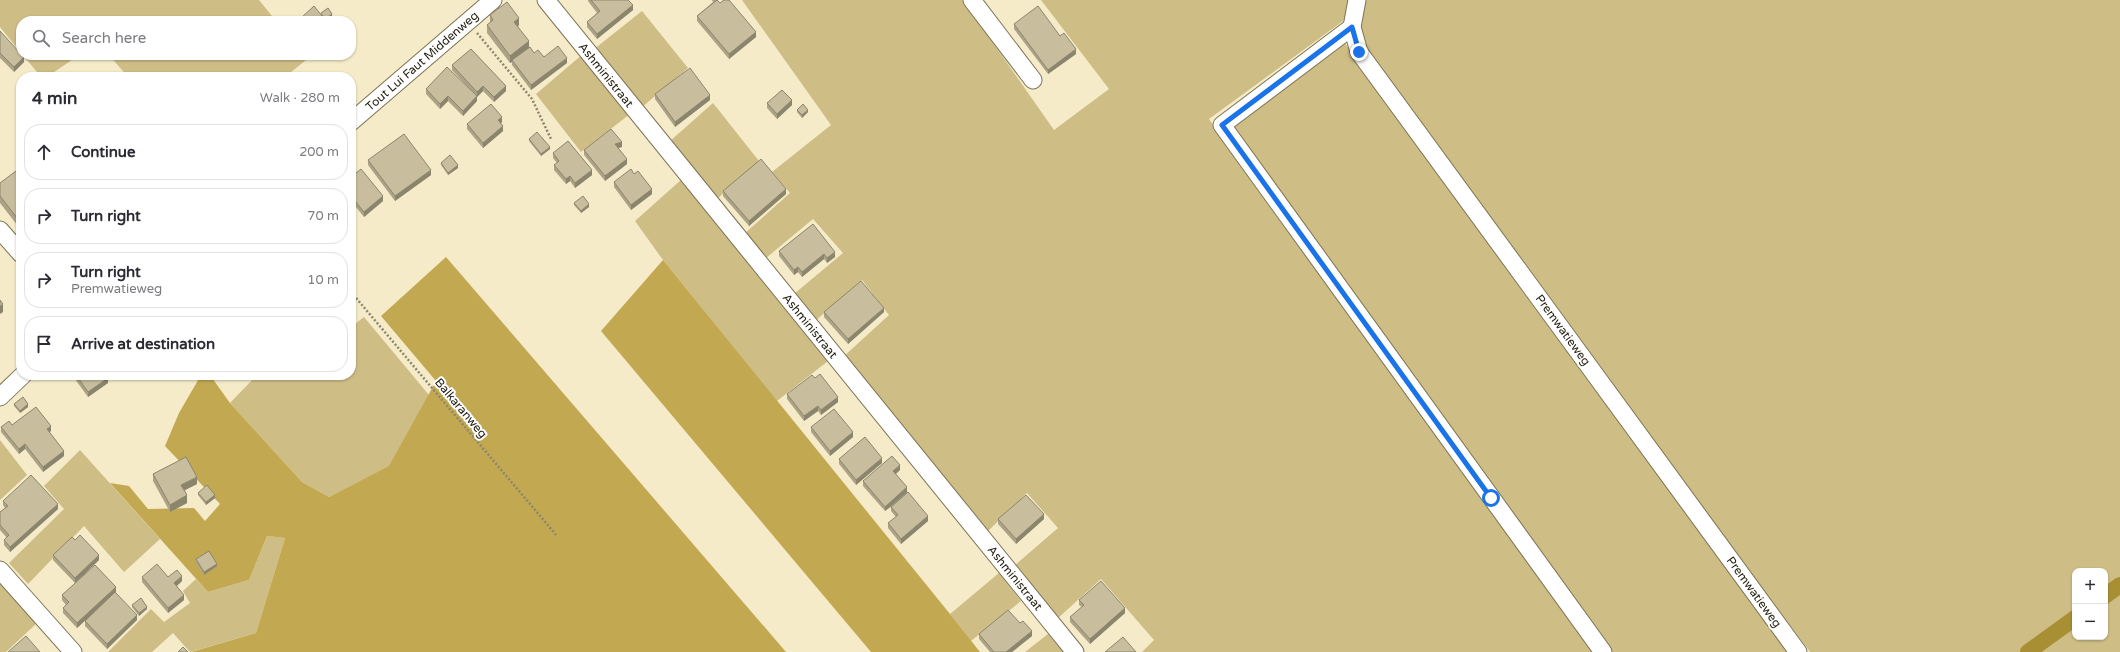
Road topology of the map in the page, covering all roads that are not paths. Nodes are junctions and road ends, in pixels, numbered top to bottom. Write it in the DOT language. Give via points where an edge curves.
graph roads {
  1 [pos="493,0"];
  2 [pos="546,0"];
  3 [pos="972,0"];
  4 [pos="1357,0"];
  5 [pos="1352,27"];
  6 [pos="1033,80"];
  7 [pos="356,118"];
  8 [pos="0,230"];
  9 [pos="16,248"];
  10 [pos="18,380"];
  11 [pos="0,397"];
  12 [pos="0,570"];
  13 [pos="73,652"];
  14 [pos="1075,652"];
  15 [pos="1603,652"];
  16 [pos="1798,652"];
  1 -- 7 [label="street, Tout Lui Faut Middenweg"];
  2 -- 14 [label="street, Ashministraat"];
  3 -- 6 [label="street"];
  4 -- 5 [label="street, Premwatieweg"];
  5 -- 15 [label="street" via="1222,125"];
  5 -- 16 [label="street, Premwatieweg" via="1359,52"];
  8 -- 9 [label="street"];
  10 -- 11 [label="street"];
  12 -- 13 [label="street"];
}
